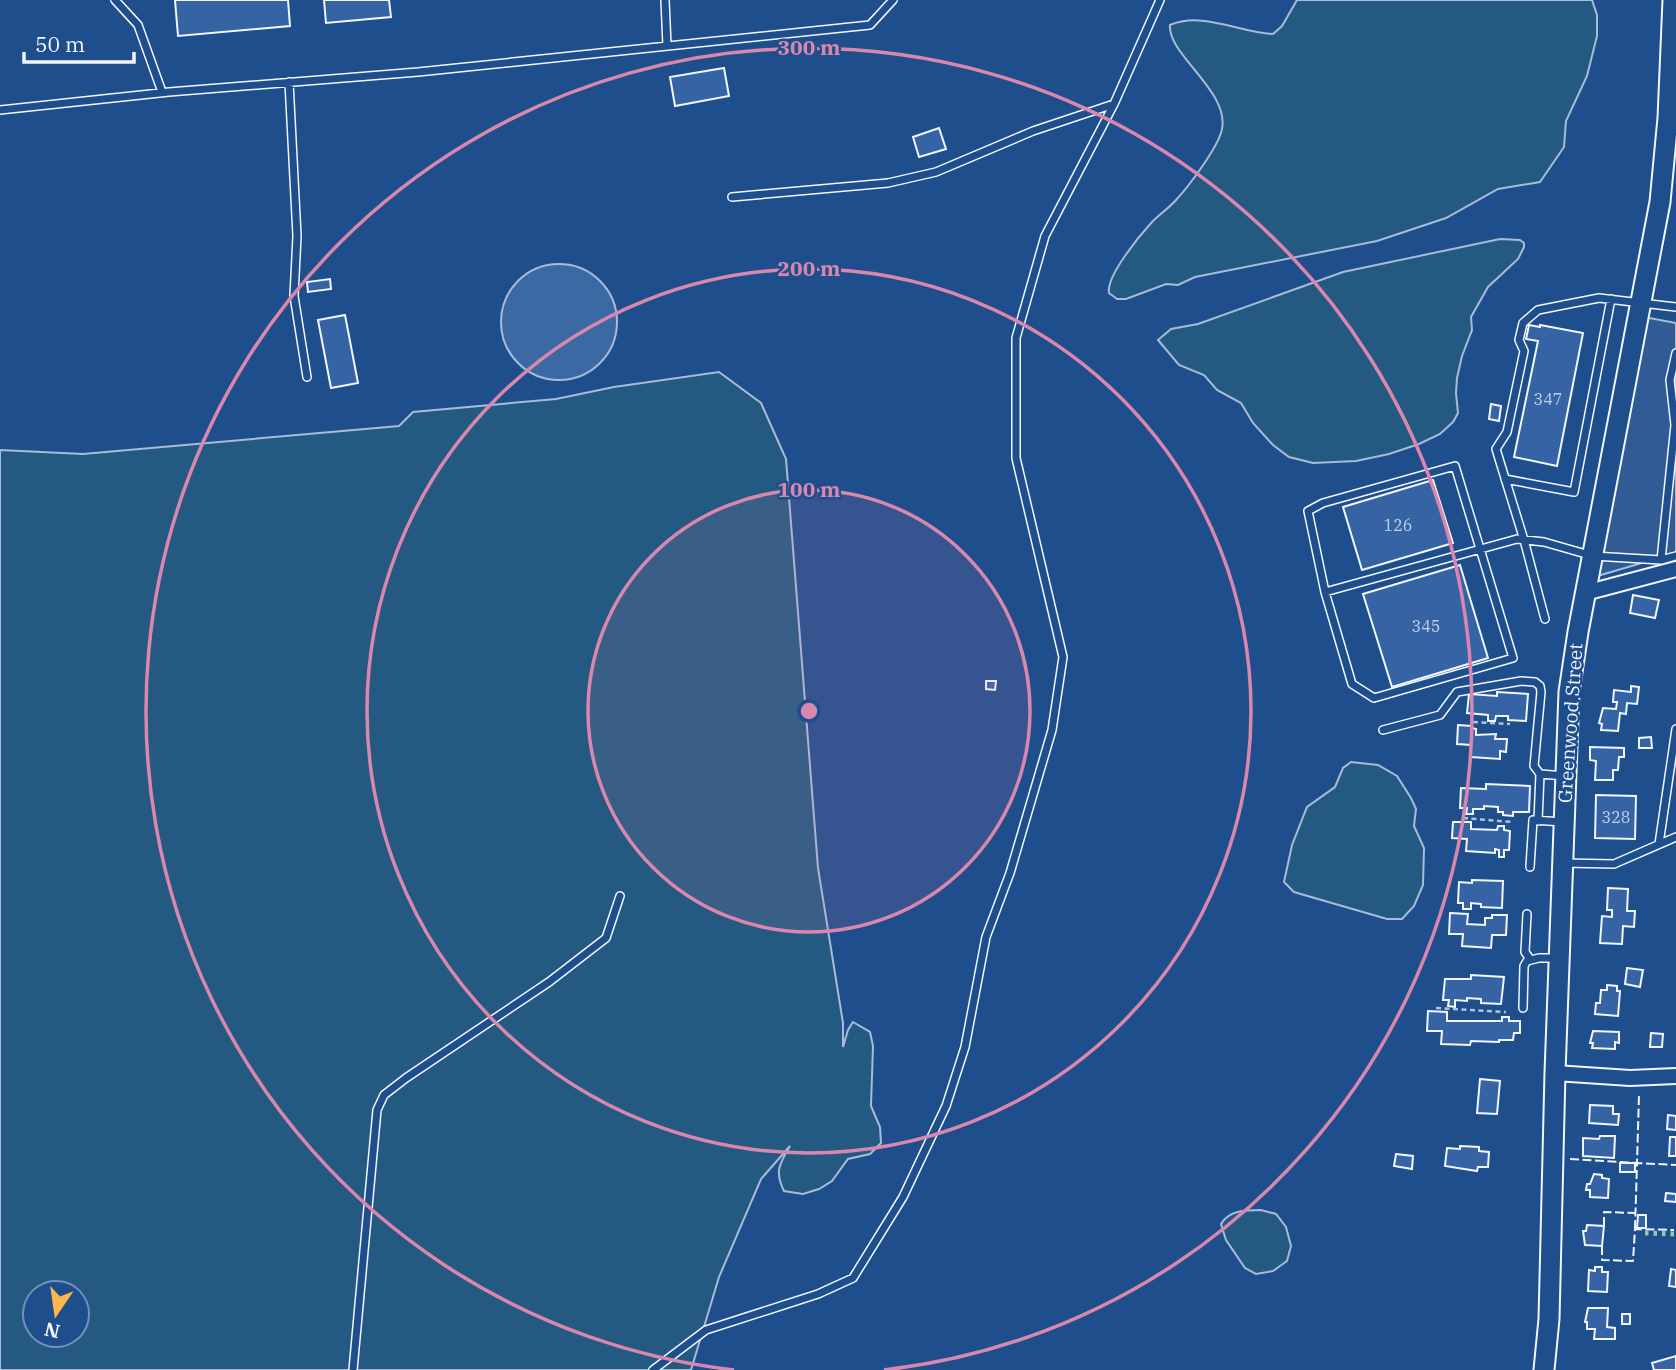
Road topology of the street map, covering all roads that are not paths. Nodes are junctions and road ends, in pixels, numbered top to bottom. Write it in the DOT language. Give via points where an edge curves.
graph roads {
  1 [pos="115,0"];
  2 [pos="665,0"];
  3 [pos="893,0"];
  4 [pos="1160,0"];
  5 [pos="1673,0"];
  6 [pos="667,46"];
  7 [pos="1673,74"];
  8 [pos="289,82"];
  9 [pos="162,92"];
  10 [pos="1114,104"];
  11 [pos="0,110"];
  12 [pos="732,197"];
  13 [pos="1611,299"];
  14 [pos="1641,303"];
  15 [pos="1676,307"];
  16 [pos="1676,353"];
  17 [pos="307,377"];
  18 [pos="1505,479"];
  19 [pos="1524,540"];
  20 [pos="1480,550"];
  21 [pos="1593,556"];
  22 [pos="1676,556"];
  23 [pos="1661,560"];
  24 [pos="1676,569"];
  25 [pos="1325,592"];
  26 [pos="1586,593"];
  27 [pos="1545,619"];
  28 [pos="1383,730"];
  29 [pos="1676,735"];
  30 [pos="1540,774"];
  31 [pos="1565,776"];
  32 [pos="1538,821"];
  33 [pos="1563,822"];
  34 [pos="1676,837"];
  35 [pos="1659,844"];
  36 [pos="1562,863"];
  37 [pos="1530,867"];
  38 [pos="620,896"];
  39 [pos="1527,915"];
  40 [pos="1559,958"];
  41 [pos="1530,959"];
  42 [pos="1523,1008"];
  43 [pos="1555,1073"];
  44 [pos="1676,1076"];
  45 [pos="353,1370"];
  46 [pos="653,1370"];
  47 [pos="1544,1370"];
  1 -- 9 [label="lane" via="138,25"];
  2 -- 6 [label="lane"];
  3 -- 6 [label="lane" via="870,25"];
  4 -- 10 [label="lane"];
  5 -- 7 [label="main road, Greenwood Street"];
  6 -- 8 [label="lane"];
  7 -- 14 [label="main road, Greenwood Street" via="1663,186"];
  8 -- 9 [label="lane"];
  8 -- 17 [label="lane" via="297,236 295,296"];
  9 -- 11 [label="lane"];
  10 -- 12 [label="lane" via="1033,131 936,172 888,183"];
  10 -- 46 [label="lane" via="1045,236 1016,338 1016,458 1063,657 1052,730 986,937 965,1047 946,1106 903,1197 853,1278 706,1330"];
  13 -- 14 [label="lane"];
  13 -- 18 [label="lane" via="1538,310 1523,323 1519,340 1524,351 1507,432 1496,449"];
  13 -- 18 [label="lane" via="1574,492"];
  14 -- 15 [label="lane"];
  14 -- 21 [label="main road, Greenwood Street"];
  16 -- 23 [label="lane" via="1670,380 1675,425"];
  18 -- 19 [label="lane"];
  19 -- 20 [label="lane"];
  19 -- 21 [label="lane"];
  19 -- 27 [label="lane"];
  20 -- 25 [label="lane"];
  20 -- 25 [label="lane" via="1455,466 1323,503 1308,512"];
  20 -- 25 [label="lane" via="1513,658 1374,698 1352,684"];
  21 -- 23 [label="lane"];
  21 -- 26 [label="main road, Greenwood Street"];
  22 -- 23 [label="lane"];
  24 -- 26 [label="street"];
  26 -- 31 [label="main road, Greenwood Street" via="1571,677"];
  28 -- 30 [label="lane" via="1440,715 1457,692 1535,682 1541,692 1534,766"];
  29 -- 35 [label="lane"];
  30 -- 31 [label="lane"];
  30 -- 32 [label="lane"];
  31 -- 33 [label="main road, Greenwood Street"];
  32 -- 33 [label="lane"];
  32 -- 37 [label="lane" via="1533,820"];
  33 -- 36 [label="main road, Greenwood Street"];
  34 -- 35 [label="lane"];
  35 -- 36 [label="lane" via="1614,864"];
  36 -- 40 [label="main road, Greenwood Street"];
  38 -- 45 [label="lane" via="606,938 384,1095 377,1110"];
  39 -- 41 [label="lane" via="1525,953"];
  40 -- 41 [label="lane"];
  40 -- 43 [label="main road, Greenwood Street"];
  41 -- 42 [label="lane" via="1524,966"];
  43 -- 44 [label="street"];
  43 -- 47 [label="main road, Greenwood Street"];
}
